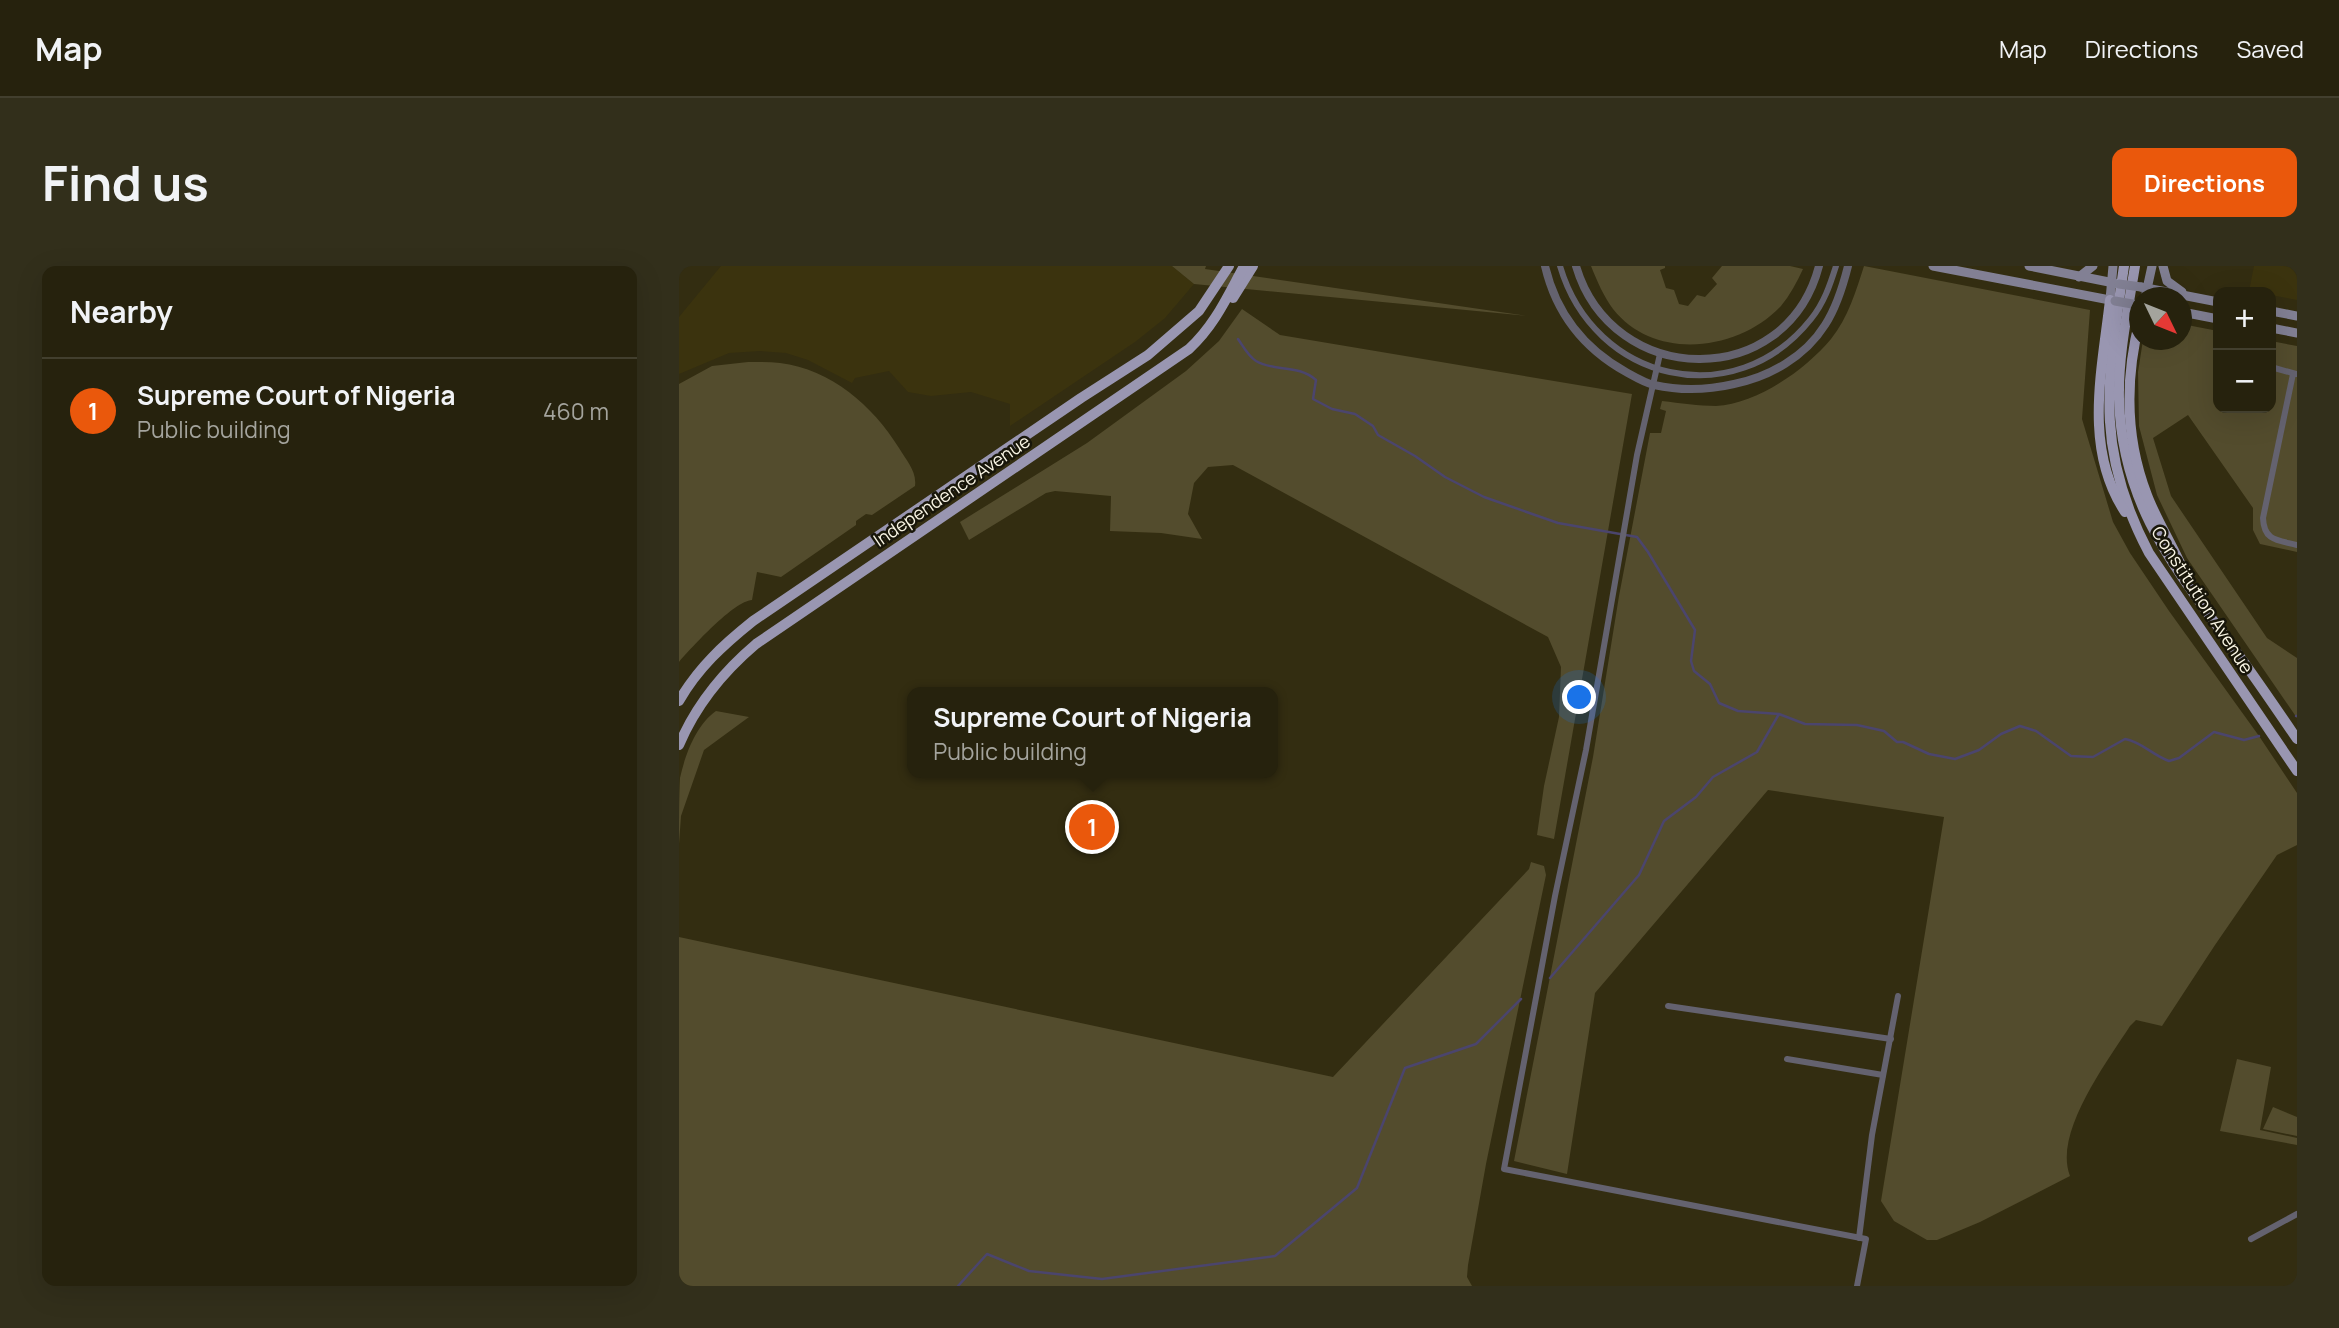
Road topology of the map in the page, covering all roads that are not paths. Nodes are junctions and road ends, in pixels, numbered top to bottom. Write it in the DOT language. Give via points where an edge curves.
graph roads {
  1 [pos="1222,266"];
  2 [pos="1229,266"];
  3 [pos="1244,266"];
  4 [pos="1253,266"];
  5 [pos="1545,266"];
  6 [pos="1560,266"];
  7 [pos="1576,266"];
  8 [pos="1819,266"];
  9 [pos="1836,266"];
  10 [pos="1848,266"];
  11 [pos="1933,266"];
  12 [pos="2029,266"];
  13 [pos="2093,266"];
  14 [pos="2113,266"];
  15 [pos="2125,266"];
  16 [pos="2135,266"];
  17 [pos="2153,266"];
  18 [pos="2164,266"];
  19 [pos="2078,277"];
  20 [pos="2116,283"];
  21 [pos="2145,287"];
  22 [pos="2175,287"];
  23 [pos="2129,290"];
  24 [pos="2192,296"];
  25 [pos="2129,298"];
  26 [pos="2112,301"];
  27 [pos="2213,301"];
  28 [pos="1199,310"];
  29 [pos="2276,312"];
  30 [pos="2192,314"];
  31 [pos="1219,315"];
  32 [pos="2297,316"];
  33 [pos="2213,318"];
  34 [pos="2276,329"];
  35 [pos="2297,333"];
  36 [pos="2134,350"];
  37 [pos="1660,354"];
  38 [pos="2276,368"];
  39 [pos="1656,370"];
  40 [pos="2295,374"];
  41 [pos="1652,385"];
  42 [pos="2135,527"];
  43 [pos="2297,545"];
  44 [pos="2192,592"];
  45 [pos="679,702"];
  46 [pos="2297,739"];
  47 [pos="679,745"];
  48 [pos="2297,771"];
  49 [pos="1898,996"];
  50 [pos="1668,1006"];
  51 [pos="1891,1038"];
  52 [pos="1787,1059"];
  53 [pos="1883,1075"];
  54 [pos="2297,1214"];
  55 [pos="1859,1238"];
  56 [pos="2251,1239"];
  57 [pos="1857,1286"];
  1 -- 28 [label="main road"];
  2 -- 28 [label="main road, Independence Avenue"];
  3 -- 31 [label="main road, Independence Avenue"];
  4 -- 31 [label="main road"];
  5 -- 41 [label="street" via="1554,298 1572,328 1606,361"];
  6 -- 39 [label="street" via="1572,299 1590,326 1615,348"];
  7 -- 37 [label="street" via="1590,299 1610,324"];
  8 -- 37 [label="street" via="1808,298 1796,314 1758,345 1715,359"];
  9 -- 39 [label="street" via="1812,318 1773,353 1717,373"];
  10 -- 41 [label="street" via="1824,327 1782,365 1765,375 1720,387 1694,390"];
  11 -- 26 [label="main road"];
  12 -- 19 [label="main road"];
  13 -- 19 [label="main road"];
  14 -- 20 [label="main road"];
  15 -- 42 [label="main road, Constitution Avenue" via="2110,365 2108,417 2113,458"];
  16 -- 44 [label="main road, Constitution Avenue" via="2120,376 2123,447 2143,512"];
  17 -- 21 [label="main road"];
  18 -- 22 [label="main road" via="2167,281"];
  19 -- 20 [label="main road"];
  20 -- 23 [label="main road, bridge"];
  20 -- 26 [label="main road"];
  24 -- 27 [label="main road"];
  25 -- 26 [label="main road, bridge"];
  26 -- 42 [label="main road" via="2099,375 2101,440 2110,484"];
  28 -- 45 [label="main road, Independence Avenue" via="1148,355 753,621 699,669"];
  29 -- 32 [label="main road"];
  30 -- 33 [label="main road"];
  31 -- 47 [label="main road, Independence Avenue" via="1201,338 1158,372 756,644 707,696"];
  34 -- 35 [label="main road"];
  36 -- 44 [label="main road" via="2128,407 2135,457 2147,496"];
  37 -- 39 [label="street"];
  38 -- 40 [label="street"];
  39 -- 41 [label="street"];
  40 -- 43 [label="street" via="2263,530 2269,537"];
  41 -- 55 [label="street" via="1504,1169"];
  42 -- 48 [label="main road, Constitution Avenue"];
  44 -- 46 [label="main road, Constitution Avenue"];
  49 -- 51 [label="street"];
  50 -- 51 [label="street"];
  51 -- 53 [label="street"];
  52 -- 53 [label="street"];
  53 -- 55 [label="street"];
  54 -- 56 [label="street"];
  55 -- 57 [label="street" via="1866,1239"];
}
